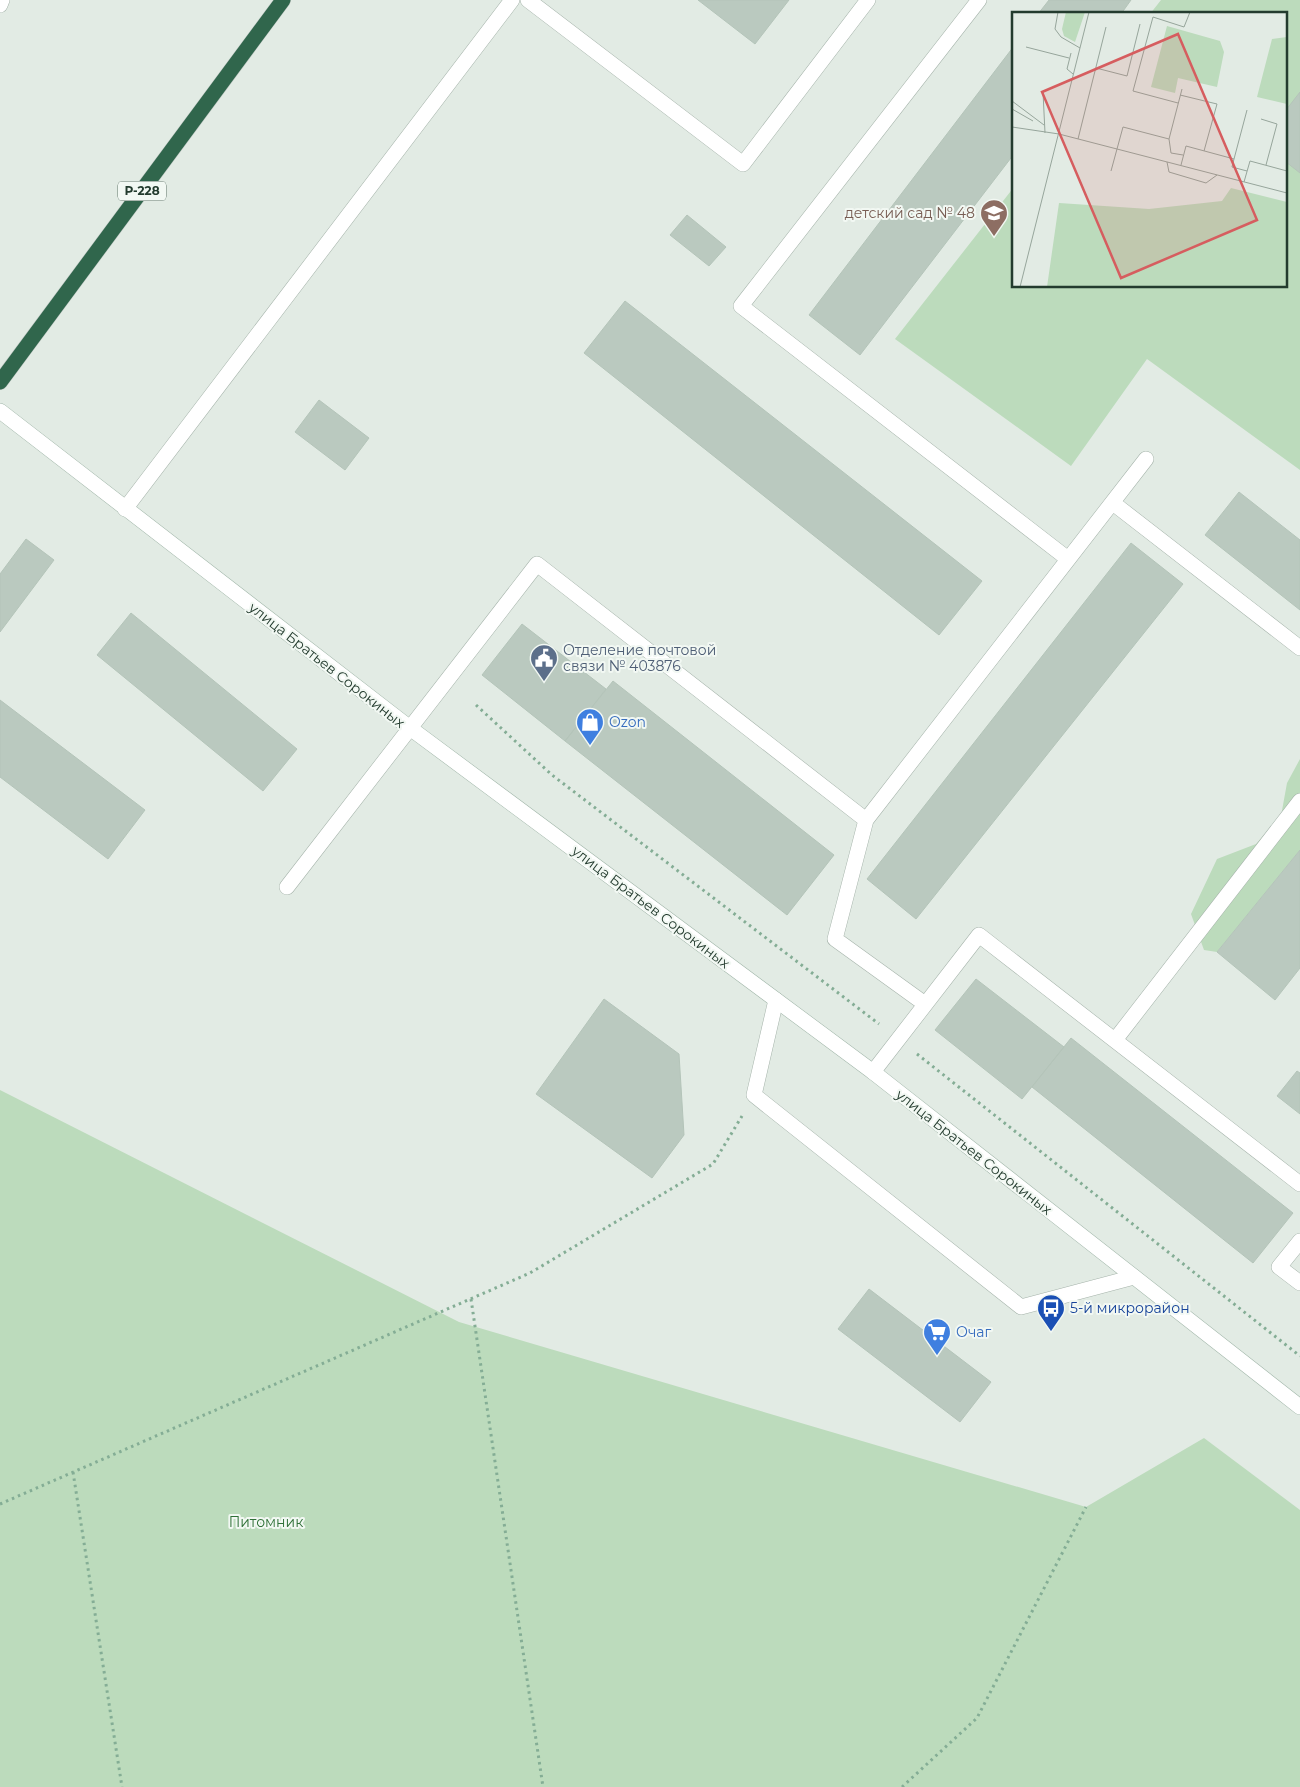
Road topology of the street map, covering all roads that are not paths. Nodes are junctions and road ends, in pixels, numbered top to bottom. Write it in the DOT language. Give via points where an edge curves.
graph roads {
  1 [pos="2,0"];
  2 [pos="284,0"];
  3 [pos="512,0"];
  4 [pos="528,0"];
  5 [pos="868,0"];
  6 [pos="979,0"];
  7 [pos="0,5"];
  8 [pos="0,382"];
  9 [pos="0,411"];
  10 [pos="1146,459"];
  11 [pos="1113,502"];
  12 [pos="125,509"];
  13 [pos="1068,559"];
  14 [pos="1300,648"];
  15 [pos="410,728"];
  16 [pos="1300,801"];
  17 [pos="866,820"];
  18 [pos="287,887"];
  19 [pos="776,1000"];
  20 [pos="925,1004"];
  21 [pos="1114,1040"];
  22 [pos="872,1072"];
  23 [pos="1300,1184"];
  24 [pos="1300,1241"];
  25 [pos="1134,1277"];
  26 [pos="1300,1283"];
  27 [pos="1300,1407"];
  1 -- 7 [label="street"];
  2 -- 8 [label="highway, Р-228"];
  3 -- 12 [label="street"];
  4 -- 5 [label="street" via="743,164"];
  6 -- 13 [label="street" via="741,306"];
  9 -- 12 [label="street, улица Братьев Сорокиных"];
  10 -- 11 [label="street"];
  11 -- 13 [label="street"];
  11 -- 14 [label="street"];
  12 -- 15 [label="street, улица Братьев Сорокиных"];
  13 -- 17 [label="street"];
  15 -- 17 [label="street" via="537,564"];
  15 -- 18 [label="street"];
  15 -- 19 [label="street, улица Братьев Сорокиных"];
  16 -- 21 [label="street"];
  17 -- 20 [label="street" via="836,939"];
  19 -- 22 [label="street, улица Братьев Сорокиных"];
  19 -- 25 [label="street" via="754,1095 1020,1307"];
  20 -- 21 [label="street" via="979,935"];
  20 -- 22 [label="street"];
  21 -- 23 [label="street"];
  22 -- 25 [label="street, улица Братьев Сорокиных"];
  24 -- 26 [label="street" via="1279,1268"];
  25 -- 27 [label="street, улица Братьев Сорокиных"];
}
